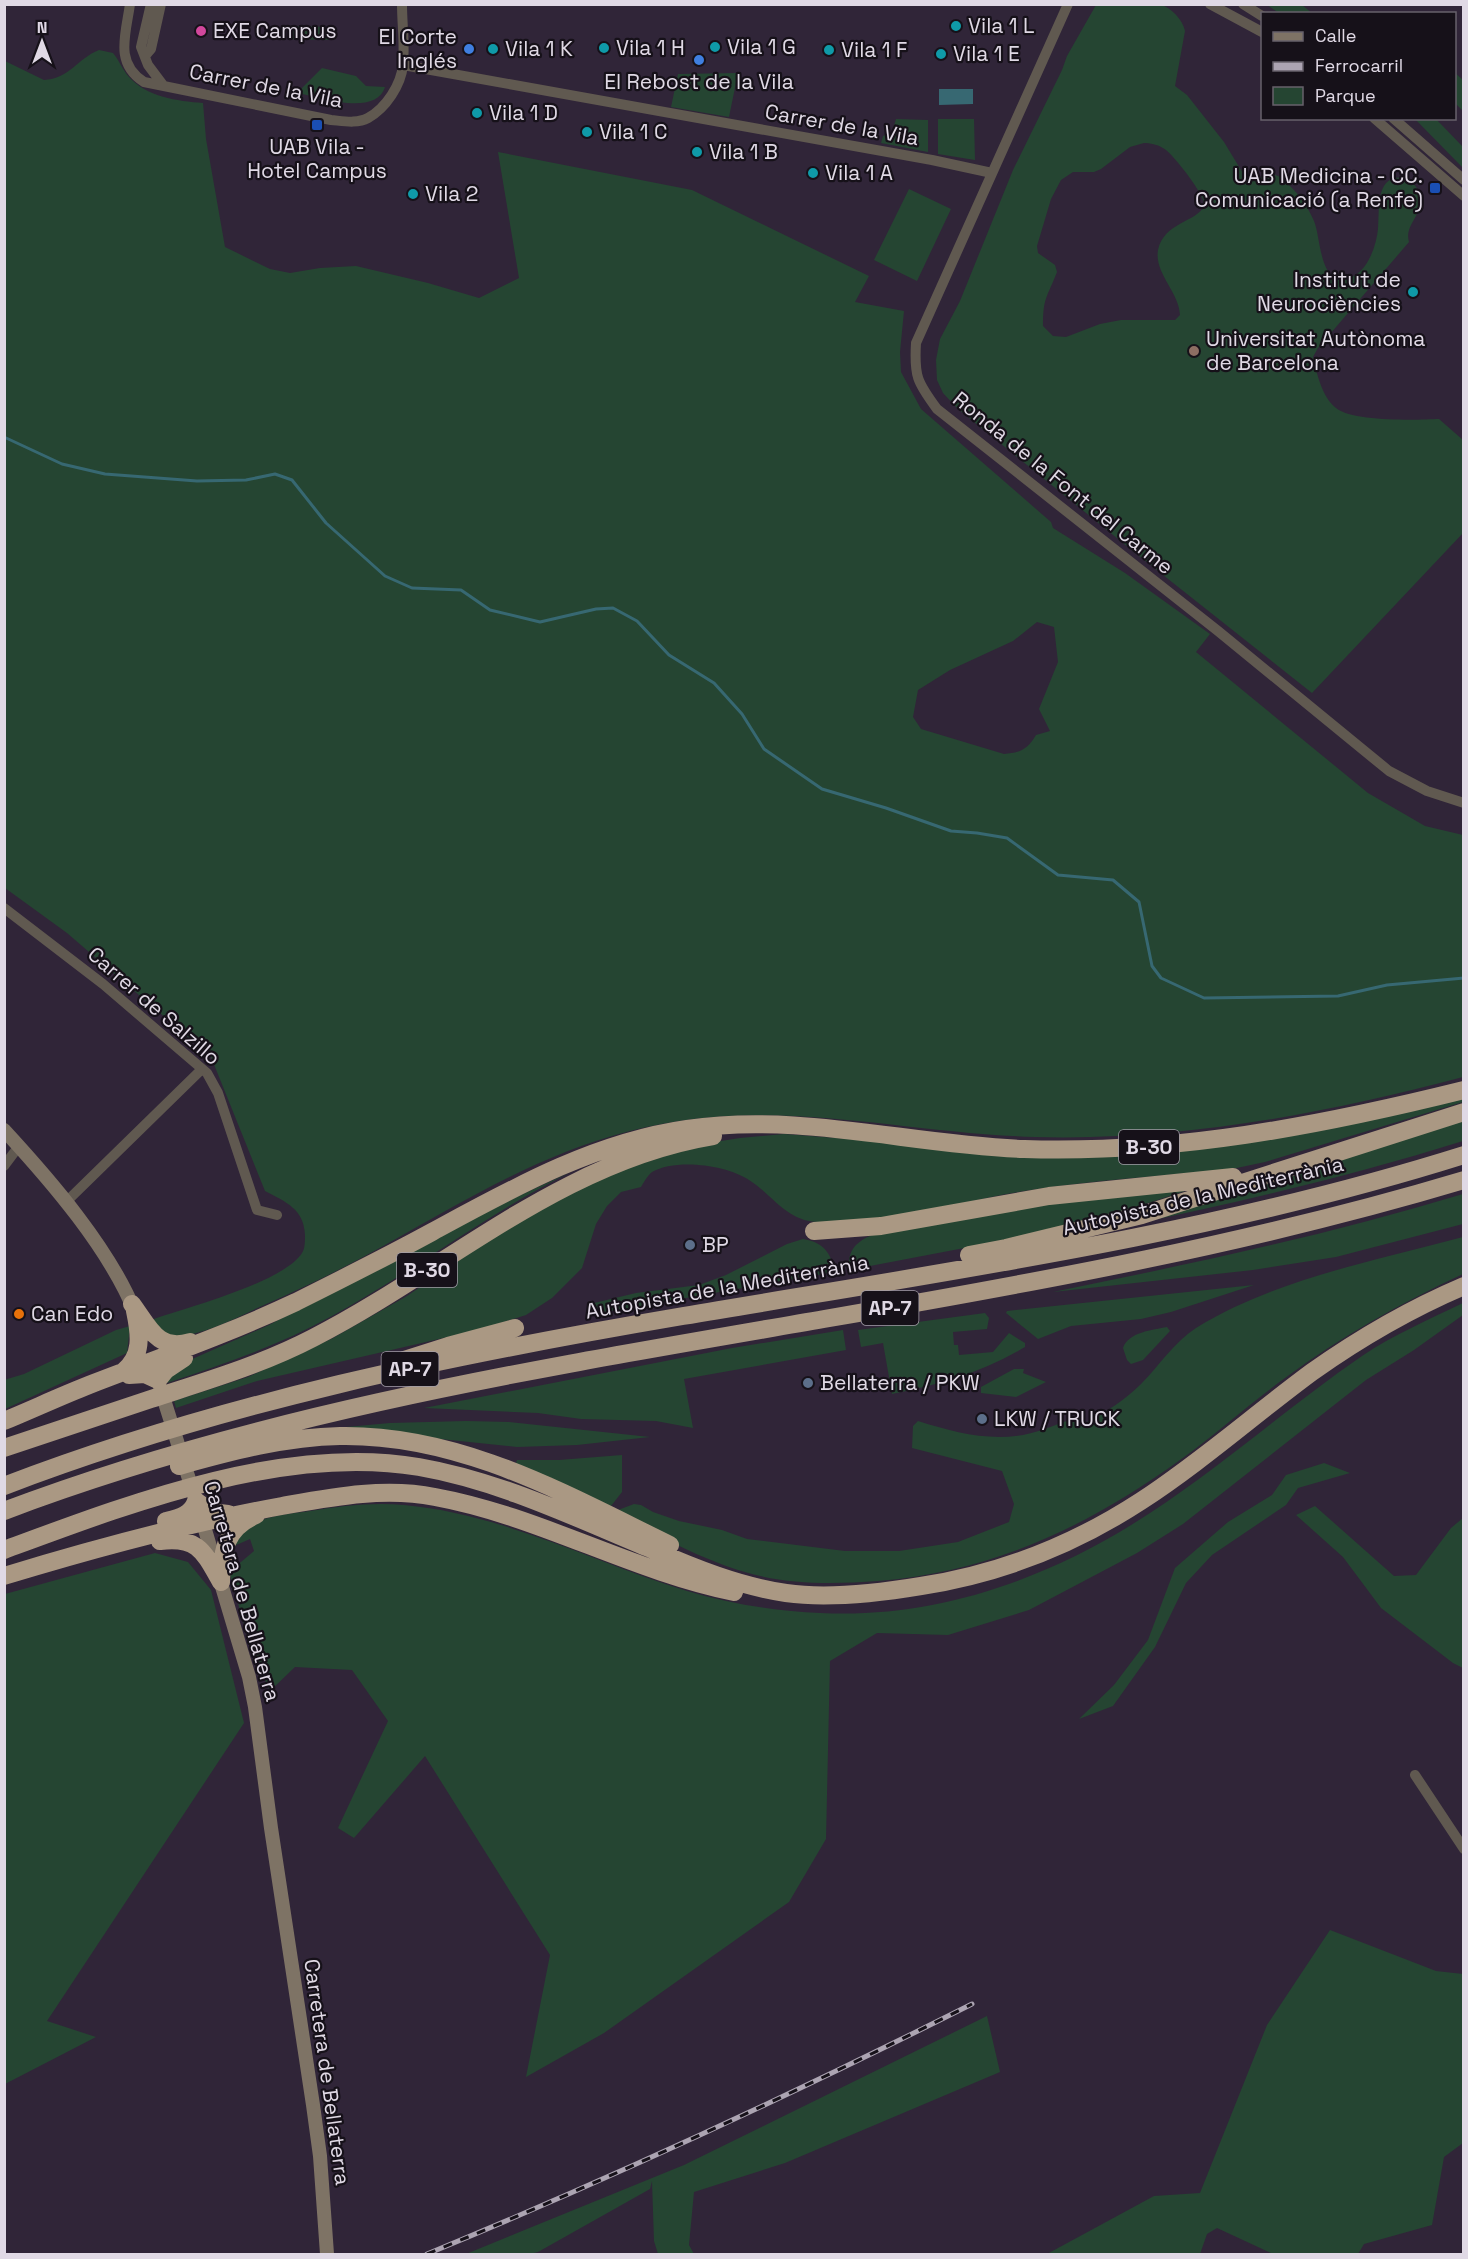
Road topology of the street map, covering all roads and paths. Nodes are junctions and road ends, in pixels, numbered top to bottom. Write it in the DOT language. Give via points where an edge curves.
graph roads {
  1 [pos="130,4"];
  2 [pos="151,4"];
  3 [pos="162,4"];
  4 [pos="402,4"];
  5 [pos="1068,4"];
  6 [pos="1210,4"];
  7 [pos="1243,4"];
  8 [pos="1261,15"];
  9 [pos="1261,31"];
  10 [pos="146,56"];
  11 [pos="403,65"];
  12 [pos="163,85"];
  13 [pos="1376,120"];
  14 [pos="1395,120"];
  15 [pos="992,173"];
  16 [pos="1464,180"];
  17 [pos="1464,196"];
  18 [pos="1464,803"];
  19 [pos="4,908"];
  20 [pos="202,1069"];
  21 [pos="1464,1090"];
  22 [pos="1464,1112"];
  23 [pos="4,1130"];
  24 [pos="855,1132"];
  25 [pos="19,1146"];
  26 [pos="1464,1155"];
  27 [pos="1311,1160"];
  28 [pos="4,1166"];
  29 [pos="1464,1180"];
  30 [pos="66,1202"];
  31 [pos="277,1215"];
  32 [pos="813,1231"];
  33 [pos="1464,1286"];
  34 [pos="133,1308"];
  35 [pos="682,1316"];
  36 [pos="241,1327"];
  37 [pos="515,1328"];
  38 [pos="155,1371"];
  39 [pos="115,1376"];
  40 [pos="305,1392"];
  41 [pos="4,1421"];
  42 [pos="4,1448"];
  43 [pos="4,1486"];
  44 [pos="196,1501"];
  45 [pos="281,1506"];
  46 [pos="4,1511"];
  47 [pos="236,1514"];
  48 [pos="4,1522"];
  49 [pos="202,1522"];
  50 [pos="4,1550"];
  51 [pos="90,1551"];
  52 [pos="36,1567"];
  53 [pos="4,1576"];
  54 [pos="959,1579"];
  55 [pos="221,1582"];
  56 [pos="881,1591"];
  57 [pos="1415,1775"];
  58 [pos="1464,1850"];
  59 [pos="327,2254"];
  1 -- 12 [label="street, Carrer de la Vila" via="123,47 125,60 144,82"];
  2 -- 10 [label="street, Carrer de la Vila" via="141,47"];
  3 -- 10 [label="street" via="152,49"];
  4 -- 11 [label="street, Carrer de la Vila"];
  5 -- 15 [label="street, Ronda de la Font del Carme"];
  6 -- 9 [label="street"];
  7 -- 8 [label="street"];
  10 -- 12 [label="street, Carrer de la Vila"];
  11 -- 12 [label="street, Carrer de la Vila" via="398,85 386,103 367,118 351,122"];
  11 -- 15 [label="street, Carrer de la Vila"];
  13 -- 17 [label="street"];
  14 -- 16 [label="street"];
  15 -- 18 [label="street, Ronda de la Font del Carme" via="916,343 915,366 920,385 937,409 1389,771 1427,791"];
  19 -- 20 [label="street, Carrer de Salzillo" via="103,984"];
  20 -- 30 [label="street"];
  20 -- 31 [label="street, Carrer de Salzillo" via="218,1093 257,1210"];
  21 -- 24 [label="highway, B-30" via="1320,1123 1210,1141 1114,1150 991,1147"];
  22 -- 27 [label="highway"];
  23 -- 25 [label="street, Carretera de Bellaterra"];
  24 -- 36 [label="highway" via="744,1123 684,1129 621,1144 518,1185 371,1265"];
  24 -- 42 [label="highway, B-30" via="756,1131 699,1139 644,1154 551,1195 367,1309 278,1355"];
  25 -- 28 [label="street"];
  25 -- 30 [label="street, Carretera de Bellaterra"];
  26 -- 35 [label="highway, Autopista de la Mediterrània / AP-7" via="1298,1201 1111,1242"];
  27 -- 32 [label="highway" via="1239,1177 1049,1196 881,1226"];
  27 -- 35 [label="highway" via="1080,1231 778,1290"];
  29 -- 46 [label="highway, AP-7" via="1308,1223 1121,1265 634,1352 313,1418 151,1461"];
  30 -- 34 [label="street, Carretera de Bellaterra" via="101,1251"];
  33 -- 54 [label="highway" via="1409,1312 1344,1351 1131,1507 1036,1555"];
  34 -- 36 [label="highway" via="155,1335 169,1344 181,1345"];
  34 -- 38 [label="street, Carretera de Bellaterra"];
  34 -- 39 [label="highway" via="139,1349 133,1361"];
  35 -- 40 [label="highway, Autopista de la Mediterrània / AP-7"];
  36 -- 38 [label="highway"];
  37 -- 40 [label="highway"];
  38 -- 39 [label="highway" via="149,1375"];
  38 -- 44 [label="street, Carretera de Bellaterra"];
  39 -- 41 [label="highway"];
  40 -- 43 [label="highway, Autopista de la Mediterrània / AP-7" via="196,1420"];
  44 -- 47 [label="highway" via="211,1512"];
  44 -- 49 [label="street, Carretera de Bellaterra"];
  44 -- 52 [label="highway" via="192,1510 182,1516 89,1544"];
  45 -- 47 [label="highway"];
  45 -- 54 [label="highway" via="378,1493 436,1497 513,1517 683,1579 798,1603 891,1599"];
  45 -- 55 [label="highway" via="249,1518 231,1533 222,1554"];
  47 -- 49 [label="highway"];
  48 -- 56 [label="highway" via="121,1483 250,1447 310,1438 371,1437 420,1443 501,1466 739,1574 804,1586"];
  49 -- 51 [label="highway"];
  49 -- 55 [label="street, Carretera de Bellaterra"];
  50 -- 56 [label="highway" via="221,1480 288,1466 362,1461 418,1467 474,1480 689,1566 748,1585 807,1595"];
  51 -- 52 [label="highway"];
  51 -- 55 [label="highway" via="169,1540 189,1541 200,1548"];
  52 -- 53 [label="highway"];
  54 -- 56 [label="highway"];
  55 -- 59 [label="street, Carretera de Bellaterra" via="255,1707 314,2105"];
  57 -- 58 [label="street"];
}
